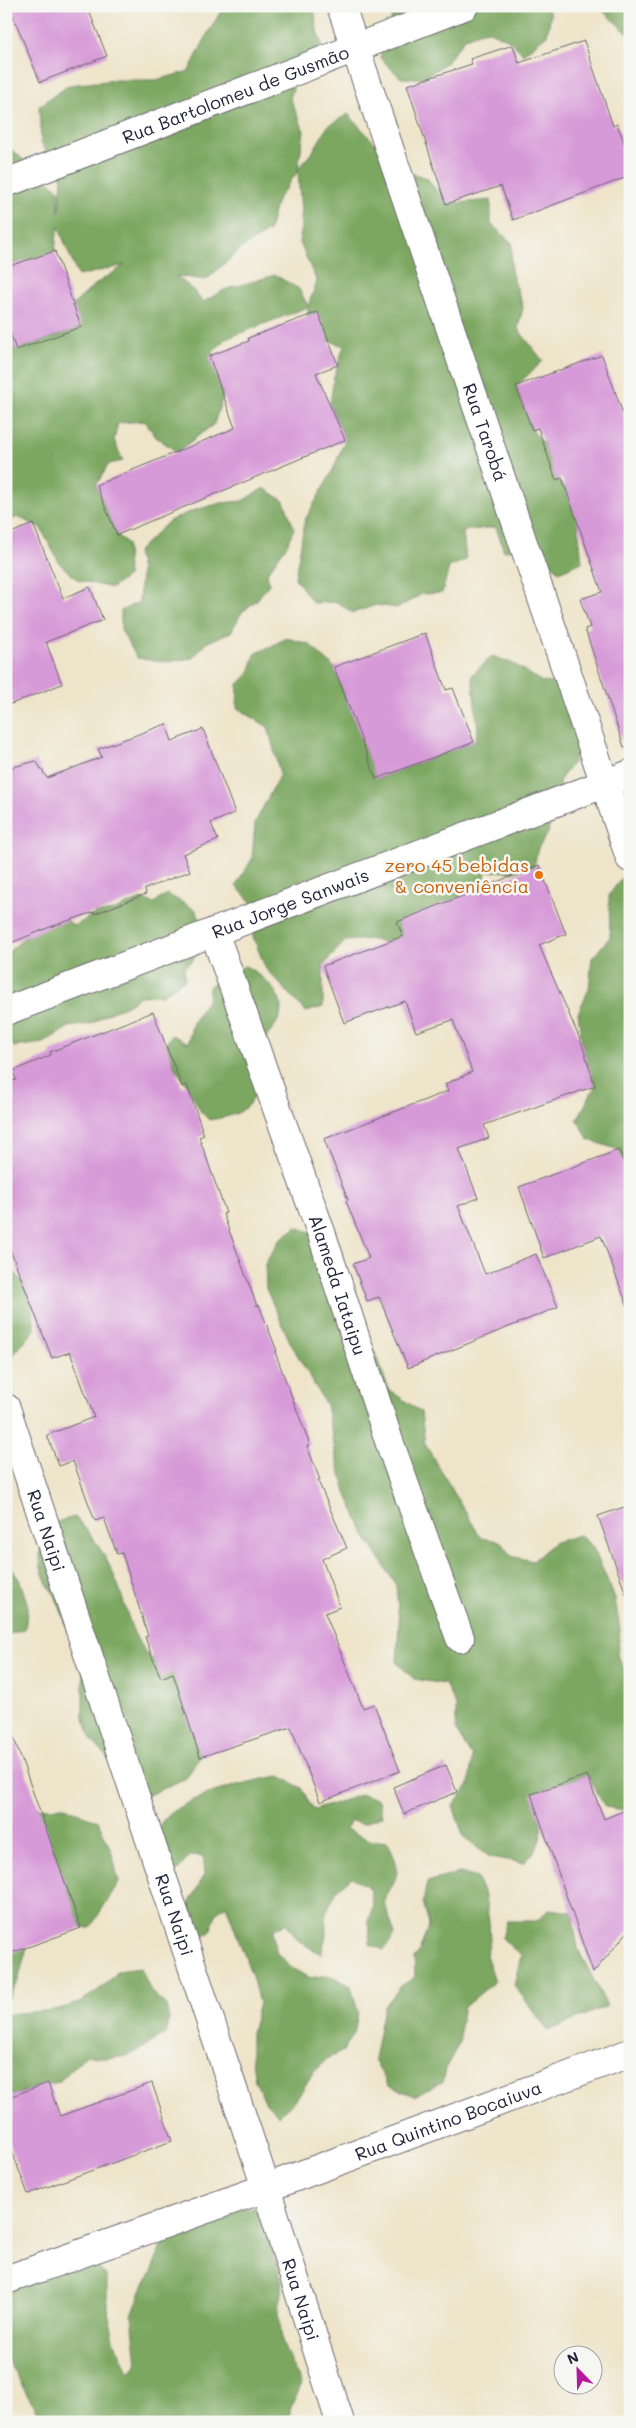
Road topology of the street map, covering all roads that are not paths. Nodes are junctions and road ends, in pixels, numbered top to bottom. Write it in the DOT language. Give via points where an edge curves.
graph roads {
  1 [pos="341,6"];
  2 [pos="464,6"];
  3 [pos="356,48"];
  4 [pos="6,183"];
  5 [pos="618,779"];
  6 [pos="630,858"];
  7 [pos="214,932"];
  8 [pos="6,1011"];
  9 [pos="6,1408"];
  10 [pos="460,1638"];
  11 [pos="630,2053"];
  12 [pos="266,2188"];
  13 [pos="6,2280"];
  14 [pos="340,2422"];
  1 -- 3 [label="street, Rua Tarobá"];
  2 -- 3 [label="street, Rua Bartolomeu de Gusmão"];
  3 -- 4 [label="street, Rua Bartolomeu de Gusmão"];
  3 -- 5 [label="street, Rua Tarobá"];
  5 -- 6 [label="street, Rua Tarobá"];
  5 -- 7 [label="street, Rua Jorge Sanwais"];
  7 -- 8 [label="street, Rua Jorge Sanwais"];
  7 -- 10 [label="street, Alameda Iataipu"];
  9 -- 12 [label="street, Rua Naipi"];
  11 -- 12 [label="street, Rua Quintino Bocaiuva"];
  12 -- 13 [label="street, Rua Quintino Bocaiuva"];
  12 -- 14 [label="street, Rua Naipi"];
}
